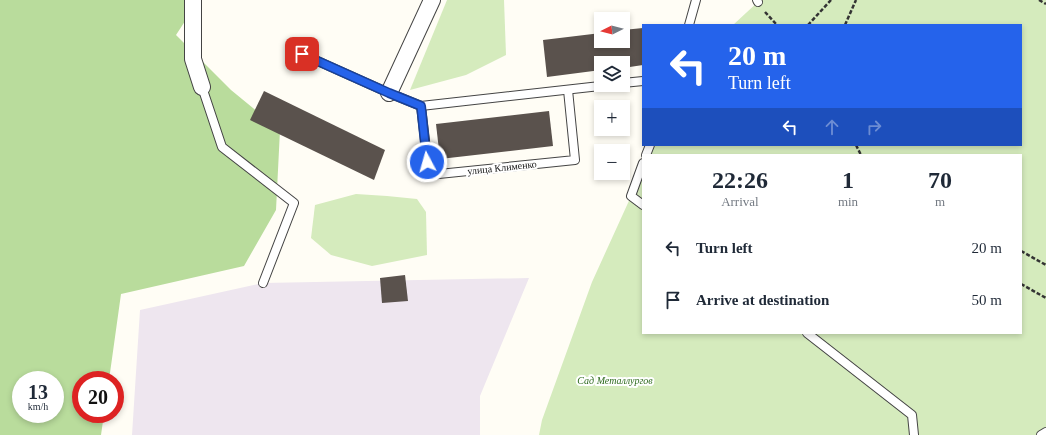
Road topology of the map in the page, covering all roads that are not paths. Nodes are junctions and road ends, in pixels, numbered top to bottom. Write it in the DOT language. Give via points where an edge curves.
graph roads {
  1 [pos="193,0"];
  2 [pos="432,0"];
  3 [pos="696,0"];
  4 [pos="689,24"];
  5 [pos="302,54"];
  6 [pos="642,81"];
  7 [pos="630,82"];
  8 [pos="202,87"];
  9 [pos="594,87"];
  10 [pos="568,90"];
  11 [pos="389,93"];
  12 [pos="421,106"];
  13 [pos="642,166"];
  14 [pos="642,204"];
  15 [pos="263,283"];
  16 [pos="808,334"];
  17 [pos="1046,432"];
  18 [pos="914,435"];
  19 [pos="1041,435"];
  1 -- 8 [label="street" via="193,59"];
  2 -- 11 [label="street"];
  3 -- 4 [label="lane"];
  5 -- 11 [label="lane"];
  6 -- 7 [label="lane"];
  8 -- 15 [label="lane" via="222,147 294,203"];
  9 -- 10 [label="lane"];
  10 -- 12 [label="lane"];
  10 -- 12 [label="lane, улица Клименко" via="575,160 429,175"];
  11 -- 12 [label="lane"];
  13 -- 14 [label="lane" via="631,196"];
  16 -- 18 [label="lane" via="912,415"];
  17 -- 19 [label="lane"];
}
